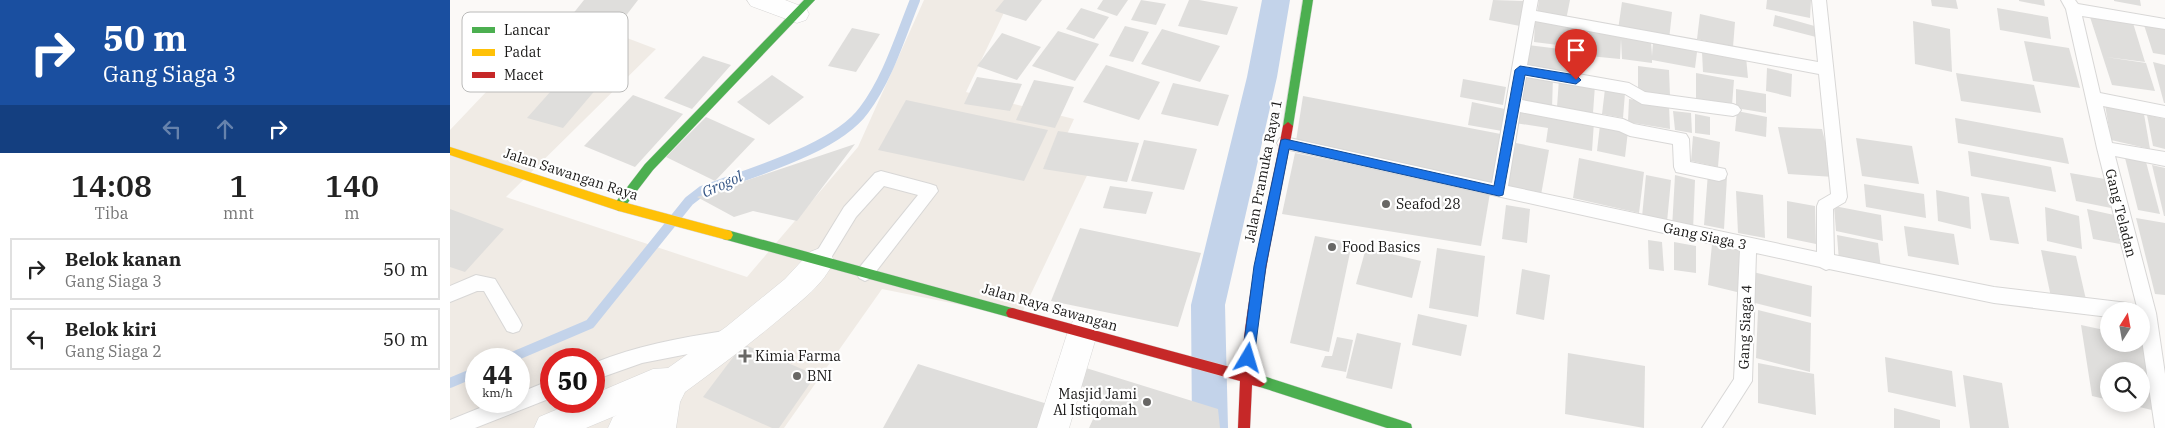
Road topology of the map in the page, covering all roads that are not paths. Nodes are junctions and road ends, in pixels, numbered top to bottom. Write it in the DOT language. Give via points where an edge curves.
graph roads {
  1 [pos="760,0"];
  2 [pos="1308,0"];
  3 [pos="1532,0"];
  4 [pos="1819,0"];
  5 [pos="2071,5"];
  6 [pos="804,7"];
  7 [pos="1529,16"];
  8 [pos="2165,24"];
  9 [pos="1520,70"];
  10 [pos="1826,70"];
  11 [pos="2094,98"];
  12 [pos="1514,105"];
  13 [pos="1733,110"];
  14 [pos="2165,112"];
  15 [pos="1285,143"];
  16 [pos="2105,148"];
  17 [pos="450,151"];
  18 [pos="2165,159"];
  19 [pos="1719,174"];
  20 [pos="1499,191"];
  21 [pos="619,206"];
  22 [pos="683,224"];
  23 [pos="1748,246"];
  24 [pos="820,261"];
  25 [pos="1826,263"];
  26 [pos="865,273"];
  27 [pos="450,294"];
  28 [pos="2141,302"];
  29 [pos="2100,308"];
  30 [pos="513,325"];
  31 [pos="1082,331"];
  32 [pos="736,337"];
  33 [pos="2150,348"];
  34 [pos="605,367"];
  35 [pos="1246,377"];
  36 [pos="540,393"];
  37 [pos="663,398"];
  38 [pos="452,428"];
  39 [pos="550,428"];
  40 [pos="624,428"];
  41 [pos="1053,428"];
  42 [pos="1244,428"];
  43 [pos="1406,428"];
  44 [pos="1711,428"];
  45 [pos="2164,428"];
  1 -- 6 [label="street"];
  2 -- 15 [label="main road, Jalan Pramuka Raya 1"];
  3 -- 7 [label="lane"];
  4 -- 10 [label="lane"];
  5 -- 8 [label="lane"];
  5 -- 11 [label="lane, Gang Teladan"];
  6 -- 21 [label="main road" via="650,168"];
  7 -- 9 [label="lane"];
  7 -- 10 [label="lane"];
  9 -- 12 [label="lane"];
  9 -- 13 [label="lane" via="1629,89 1642,98"];
  10 -- 25 [label="lane" via="1839,197 1825,206"];
  11 -- 14 [label="lane"];
  11 -- 16 [label="lane, Gang Teladan"];
  12 -- 19 [label="lane" via="1623,125 1630,130 1681,140 1682,167"];
  12 -- 20 [label="lane"];
  15 -- 20 [label="lane, Gang Siaga 3"];
  15 -- 35 [label="main road, Jalan Pramuka Raya 1" via="1260,266"];
  16 -- 18 [label="lane"];
  16 -- 28 [label="lane, Gang Teladan"];
  17 -- 21 [label="main road, Jalan Sawangan Raya"];
  20 -- 23 [label="lane, Gang Siaga 3"];
  21 -- 22 [label="main road, Jalan Sawangan Raya"];
  22 -- 24 [label="main road, Jalan Raya Sawangan"];
  23 -- 25 [label="lane, Gang Siaga 3"];
  23 -- 44 [label="lane, Gang Siaga 4" via="1743,381"];
  24 -- 26 [label="main road, Jalan Raya Sawangan"];
  24 -- 26 [label="lane" via="850,212 881,178 930,191"];
  24 -- 32 [label="street" via="795,288"];
  25 -- 29 [label="lane, Gang Siaga 3" via="1994,295"];
  26 -- 31 [label="main road, Jalan Raya Sawangan"];
  27 -- 30 [label="lane" via="476,283 489,284"];
  31 -- 35 [label="main road, Jalan Raya Sawangan"];
  31 -- 41 [label="street"];
  32 -- 34 [label="lane" via="662,349"];
  32 -- 37 [label="street"];
  33 -- 45 [label="lane, Gang Teladan"];
  35 -- 42 [label="main road, Jalan Pramuka Raya 1"];
  35 -- 43 [label="main road, Jalan Raya Sawangan"];
  36 -- 38 [label="lane"];
  37 -- 39 [label="street"];
  37 -- 40 [label="street"];
}
